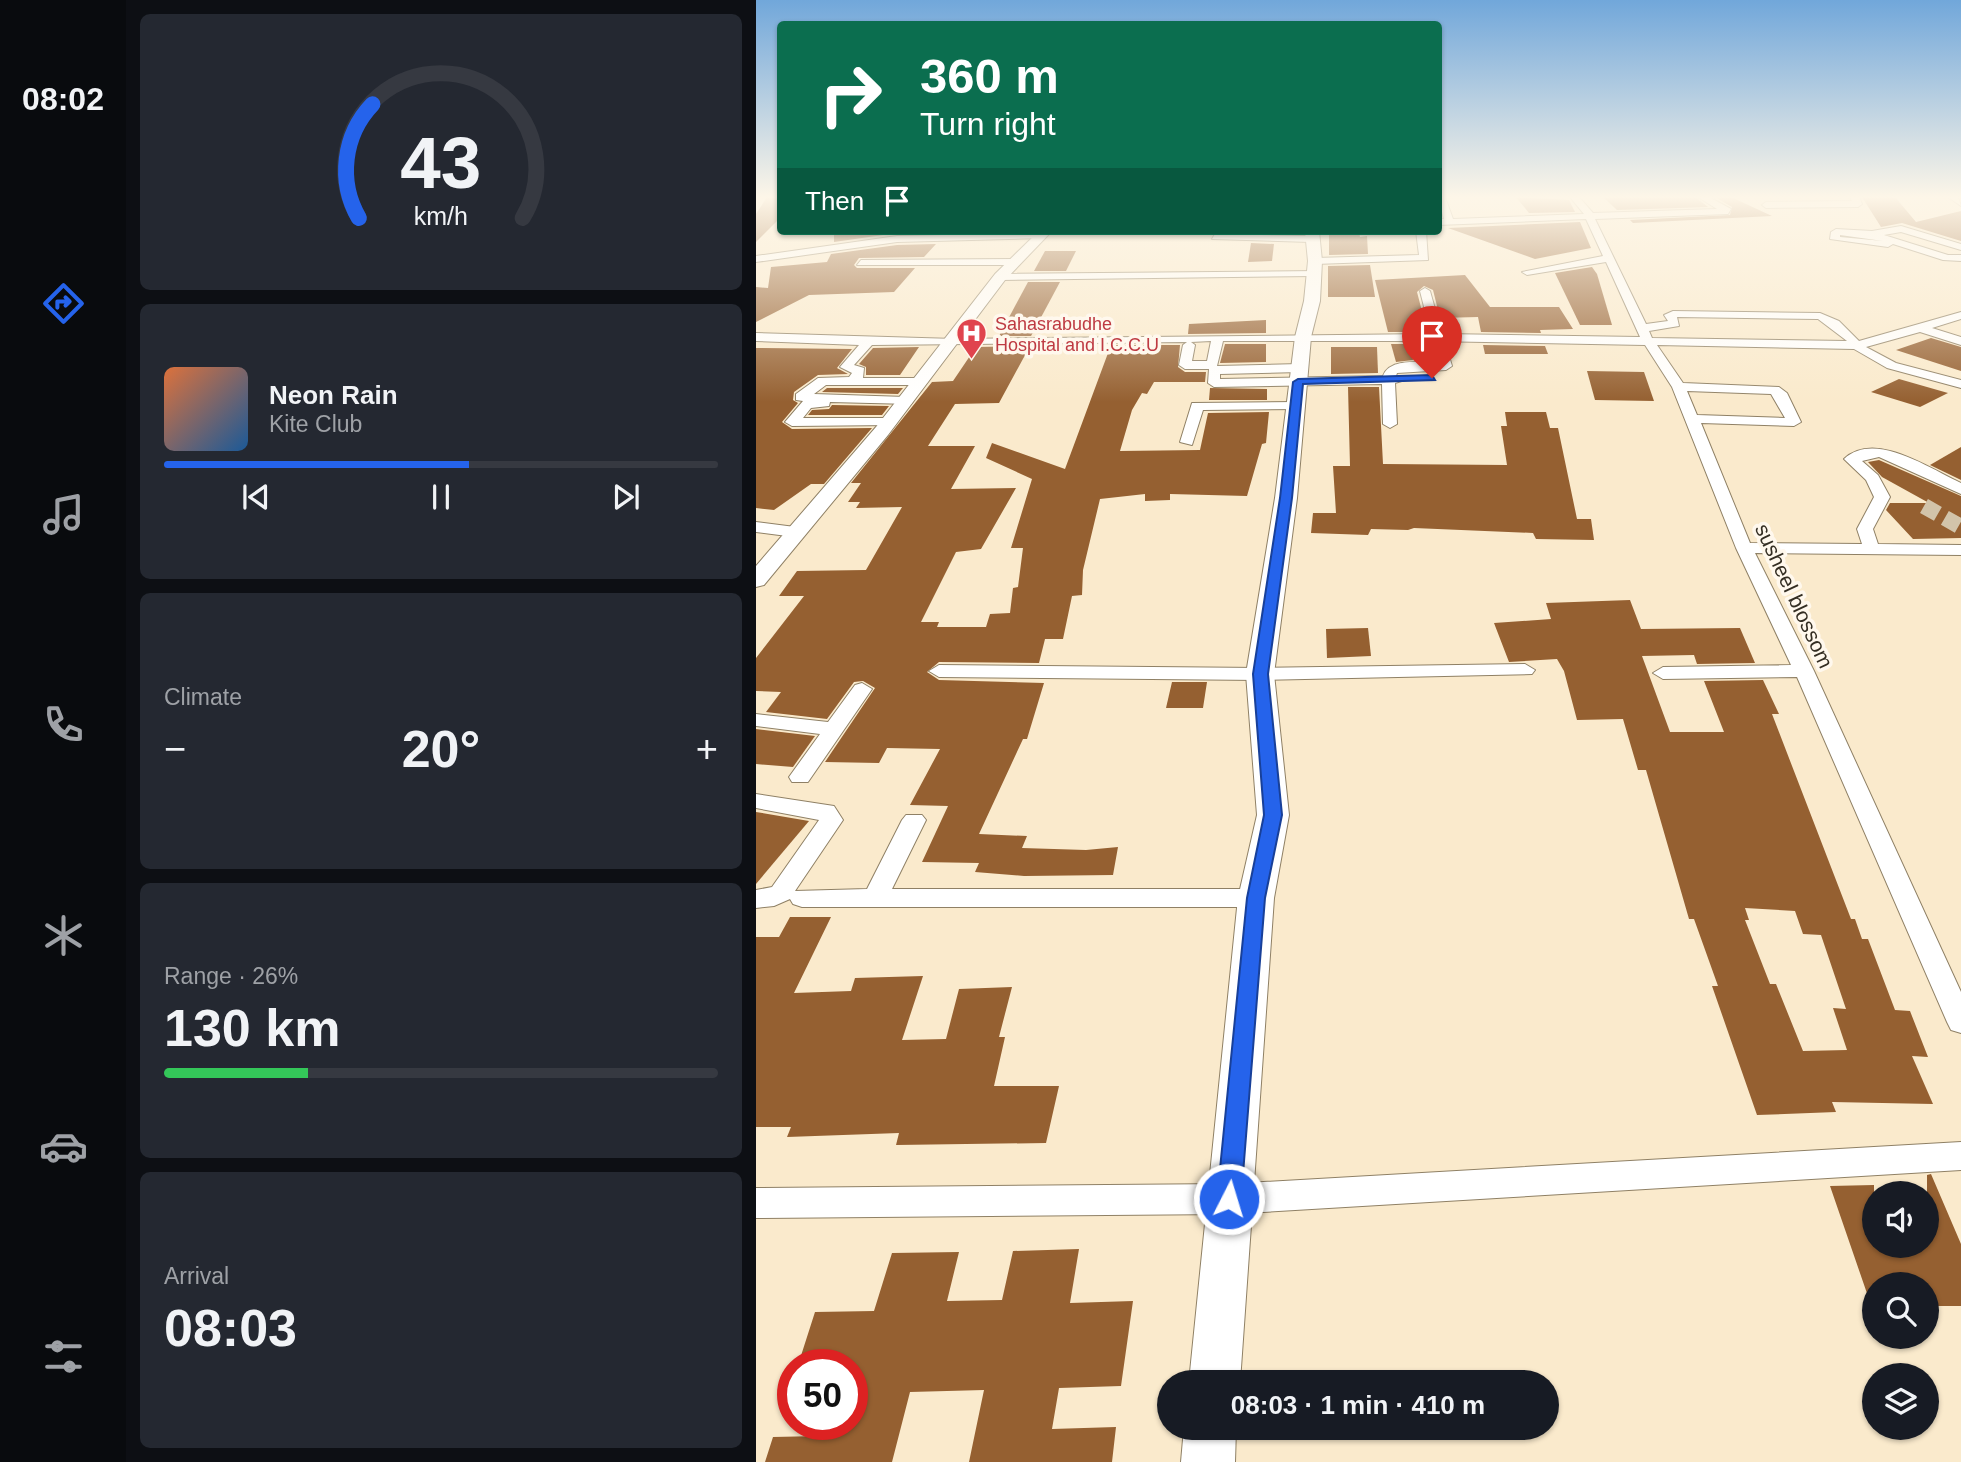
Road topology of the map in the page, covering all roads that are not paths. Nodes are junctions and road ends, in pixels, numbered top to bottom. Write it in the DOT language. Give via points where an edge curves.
graph roads {
  1 [pos="1011,265"];
  2 [pos="1142,265"];
  3 [pos="1313,265"];
  4 [pos="1567,265"];
  5 [pos="1613,265"];
  6 [pos="1527,272"];
  7 [pos="1000,277"];
  8 [pos="1424,291"];
  9 [pos="1961,315"];
  10 [pos="1675,324"];
  11 [pos="1922,329"];
  12 [pos="1645,334"];
  13 [pos="756,337"];
  14 [pos="1218,337"];
  15 [pos="1424,339"];
  16 [pos="1438,339"];
  17 [pos="870,340"];
  18 [pos="1851,340"];
  19 [pos="950,341"];
  20 [pos="1961,341"];
  21 [pos="1189,345"];
  22 [pos="1376,363"];
  23 [pos="1299,373"];
  24 [pos="1392,374"];
  25 [pos="1432,378"];
  26 [pos="921,379"];
  27 [pos="1961,384"];
  28 [pos="1679,387"];
  29 [pos="904,402"];
  30 [pos="1691,419"];
  31 [pos="890,422"];
  32 [pos="1390,424"];
  33 [pos="1187,442"];
  34 [pos="1961,489"];
  35 [pos="756,527"];
  36 [pos="795,532"];
  37 [pos="1961,544"];
  38 [pos="1871,545"];
  39 [pos="1744,548"];
  40 [pos="1961,550"];
  41 [pos="756,580"];
  42 [pos="1525,670"];
  43 [pos="939,671"];
  44 [pos="1804,671"];
  45 [pos="1663,673"];
  46 [pos="1260,674"];
  47 [pos="862,689"];
  48 [pos="756,720"];
  49 [pos="832,729"];
  50 [pos="800,777"];
  51 [pos="756,801"];
  52 [pos="914,820"];
  53 [pos="802,898"];
  54 [pos="875,898"];
  55 [pos="1256,898"];
  56 [pos="756,899"];
  57 [pos="1961,1022"];
  58 [pos="1961,1156"];
  59 [pos="1229,1199"];
  60 [pos="756,1203"];
  61 [pos="1215,1370"];
  62 [pos="1209,1440"];
  63 [pos="1208,1462"];
  1 -- 7 [label="street"];
  2 -- 7 [label="street"];
  3 -- 23 [label="main road" via="1312,301"];
  4 -- 6 [label="street"];
  5 -- 12 [label="street, susheel blossom"];
  7 -- 19 [label="street"];
  8 -- 16 [label="street"];
  9 -- 11 [label="street"];
  10 -- 12 [label="street"];
  10 -- 18 [label="street" via="1690,331"];
  10 -- 18 [label="street" via="1670,315 1820,316 1838,324"];
  11 -- 18 [label="street"];
  11 -- 20 [label="street"];
  12 -- 16 [label="street"];
  12 -- 18 [label="street"];
  12 -- 28 [label="street, susheel blossom"];
  13 -- 17 [label="street"];
  14 -- 19 [label="street"];
  14 -- 21 [label="street" via="1212,365 1185,365"];
  14 -- 23 [label="street"];
  15 -- 16 [label="street"];
  15 -- 23 [label="street"];
  15 -- 24 [label="street" via="1431,354 1445,359 1446,366"];
  17 -- 19 [label="street"];
  17 -- 26 [label="street" via="846,367 860,371 855,377"];
  18 -- 27 [label="street" via="1874,358"];
  19 -- 26 [label="street"];
  22 -- 24 [label="street"];
  23 -- 23 [label="street" via="1214,370 1217,383"];
  23 -- 24 [label="street"];
  23 -- 33 [label="street" via="1197,406"];
  23 -- 46 [label="main road"];
  24 -- 25 [label="street"];
  24 -- 32 [label="street"];
  26 -- 29 [label="street"];
  26 -- 29 [label="street" via="823,381 801,397"];
  28 -- 30 [label="street, susheel blossom"];
  28 -- 30 [label="street" via="1719,405"];
  29 -- 31 [label="street"];
  29 -- 31 [label="street" via="811,403 791,419"];
  30 -- 39 [label="street, susheel blossom"];
  31 -- 36 [label="street"];
  34 -- 38 [label="street" via="1882,453 1851,459 1873,478 1882,497 1865,529"];
  35 -- 36 [label="street"];
  36 -- 41 [label="street"];
  37 -- 38 [label="street"];
  38 -- 39 [label="street"];
  38 -- 40 [label="street"];
  39 -- 44 [label="street, susheel blossom"];
  42 -- 46 [label="street"];
  43 -- 46 [label="street"];
  44 -- 45 [label="street"];
  44 -- 57 [label="street, susheel blossom"];
  46 -- 55 [label="main road" via="1273,815"];
  47 -- 49 [label="street"];
  48 -- 49 [label="street"];
  49 -- 50 [label="street"];
  51 -- 56 [label="street" via="826,811 831,820 780,892"];
  52 -- 54 [label="street"];
  53 -- 54 [label="street"];
  54 -- 55 [label="street"];
  55 -- 59 [label="main road"];
  58 -- 59 [label="street"];
  59 -- 60 [label="street"];
  59 -- 61 [label="main road"];
  62 -- 63 [label="main road"];
}
